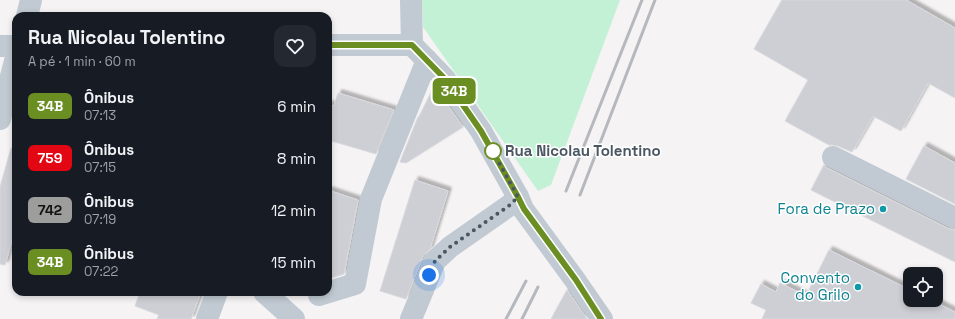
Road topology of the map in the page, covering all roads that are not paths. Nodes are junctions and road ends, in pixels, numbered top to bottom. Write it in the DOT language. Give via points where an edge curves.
graph roads {
  1 [pos="31,0"];
  2 [pos="411,0"];
  3 [pos="28,12"];
  4 [pos="332,45"];
  5 [pos="0,46"];
  6 [pos="12,46"];
  7 [pos="420,53"];
  8 [pos="12,78"];
  9 [pos="5,114"];
  10 [pos="833,157"];
  11 [pos="521,203"];
  12 [pos="955,218"];
  13 [pos="332,291"];
  14 [pos="216,296"];
  15 [pos="268,296"];
  16 [pos="207,319"];
  17 [pos="294,319"];
  18 [pos="411,319"];
  19 [pos="602,319"];
  1 -- 3 [label="street"];
  2 -- 7 [label="street"];
  4 -- 7 [label="street"];
  5 -- 6 [label="street"];
  7 -- 11 [label="street" via="445,79 481,131"];
  7 -- 13 [label="street" via="371,199 355,284"];
  8 -- 9 [label="street"];
  10 -- 12 [label="street"];
  11 -- 18 [label="street" via="510,205 450,247 435,261"];
  11 -- 19 [label="street"];
  14 -- 16 [label="street"];
  15 -- 17 [label="street"];
}
